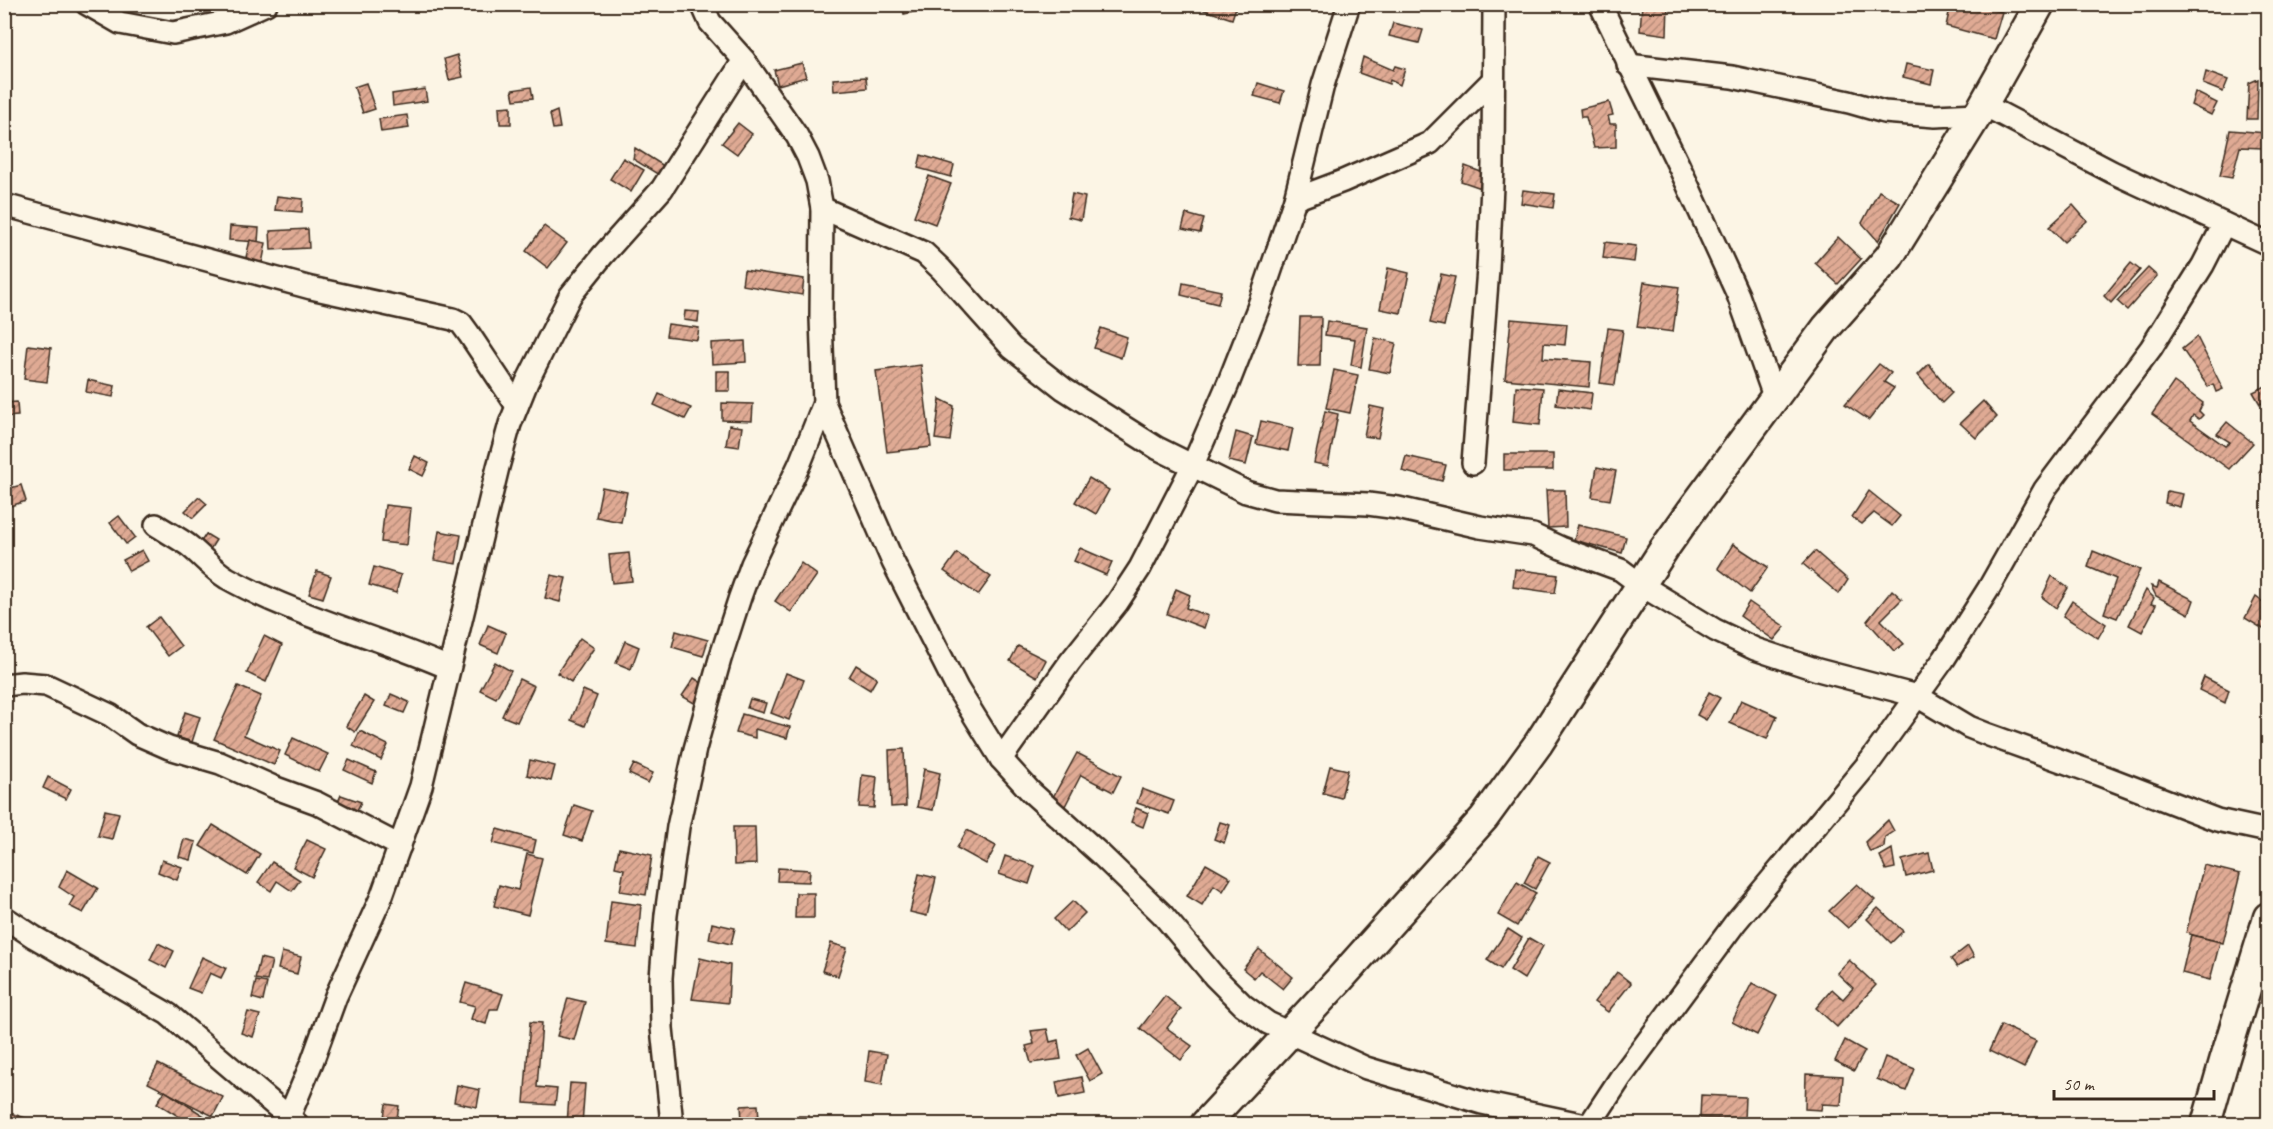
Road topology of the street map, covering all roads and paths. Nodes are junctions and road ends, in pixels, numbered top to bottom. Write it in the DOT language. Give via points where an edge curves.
graph roads {
  1 [pos="87,4"];
  2 [pos="266,4"];
  3 [pos="702,4"];
  4 [pos="1349,4"];
  5 [pos="1494,4"];
  6 [pos="1600,4"];
  7 [pos="2040,4"];
  8 [pos="744,60"];
  9 [pos="1628,65"];
  10 [pos="1492,81"];
  11 [pos="1980,109"];
  12 [pos="1294,199"];
  13 [pos="4,205"];
  14 [pos="822,208"];
  15 [pos="2224,224"];
  16 [pos="2268,244"];
  17 [pos="1775,399"];
  18 [pos="824,403"];
  19 [pos="517,406"];
  20 [pos="1473,463"];
  21 [pos="1192,467"];
  22 [pos="156,525"];
  23 [pos="1641,585"];
  24 [pos="449,668"];
  25 [pos="4,685"];
  26 [pos="1917,696"];
  27 [pos="1002,759"];
  28 [pos="2268,831"];
  29 [pos="400,846"];
  30 [pos="4,917"];
  31 [pos="2268,917"];
  32 [pos="2264,944"];
  33 [pos="1288,1034"];
  34 [pos="293,1121"];
  35 [pos="672,1125"];
  36 [pos="1205,1125"];
  37 [pos="1581,1125"];
  38 [pos="1590,1125"];
  39 [pos="2206,1125"];
  1 -- 2 [label="street" via="120,23 173,33 226,22"];
  3 -- 8 [label="street" via="710,22"];
  4 -- 12 [label="street" via="1323,85"];
  5 -- 10 [label="street"];
  6 -- 9 [label="street"];
  7 -- 11 [label="street"];
  8 -- 14 [label="street" via="797,136 817,181"];
  8 -- 19 [label="street" via="662,189 570,296"];
  9 -- 11 [label="street" via="1732,76 1884,112 1935,116"];
  9 -- 17 [label="street" via="1738,295"];
  10 -- 12 [label="street" via="1430,143"];
  10 -- 20 [label="street" via="1489,257"];
  11 -- 15 [label="street"];
  11 -- 17 [label="street" via="1888,257 1826,328"];
  12 -- 21 [label="street" via="1258,308"];
  13 -- 19 [label="street" via="311,288 453,319 470,334"];
  14 -- 18 [label="street"];
  14 -- 21 [label="street" via="924,253 1012,348 1064,390"];
  15 -- 16 [label="street"];
  15 -- 26 [label="street" via="2151,348 2045,489 1967,624"];
  17 -- 23 [label="street"];
  18 -- 27 [label="street" via="893,562 957,688"];
  18 -- 35 [label="street" via="740,597 695,749 678,827 661,978"];
  19 -- 24 [label="street" via="498,466"];
  21 -- 23 [label="street" via="1268,499 1377,505 1526,533 1614,566"];
  21 -- 27 [label="street" via="1140,568"];
  22 -- 24 [label="street" via="187,544 224,576 264,597"];
  23 -- 26 [label="street" via="1715,630 1755,649"];
  23 -- 33 [label="street" via="1538,744 1484,818"];
  24 -- 29 [label="street" via="421,786"];
  25 -- 29 [label="street" via="46,686 110,715 148,739 220,763 317,803"];
  26 -- 28 [label="street" via="1969,727 2217,820"];
  26 -- 38 [label="street" via="1871,760 1736,923"];
  27 -- 33 [label="street" via="1031,792 1162,914 1243,1005"];
  29 -- 34 [label="street" via="336,996"];
  30 -- 34 [label="street" via="168,1014"];
  31 -- 32 [label="street"];
  32 -- 39 [label="street"];
  33 -- 36 [label="street"];
  33 -- 37 [label="street" via="1366,1068 1482,1103"];
}
